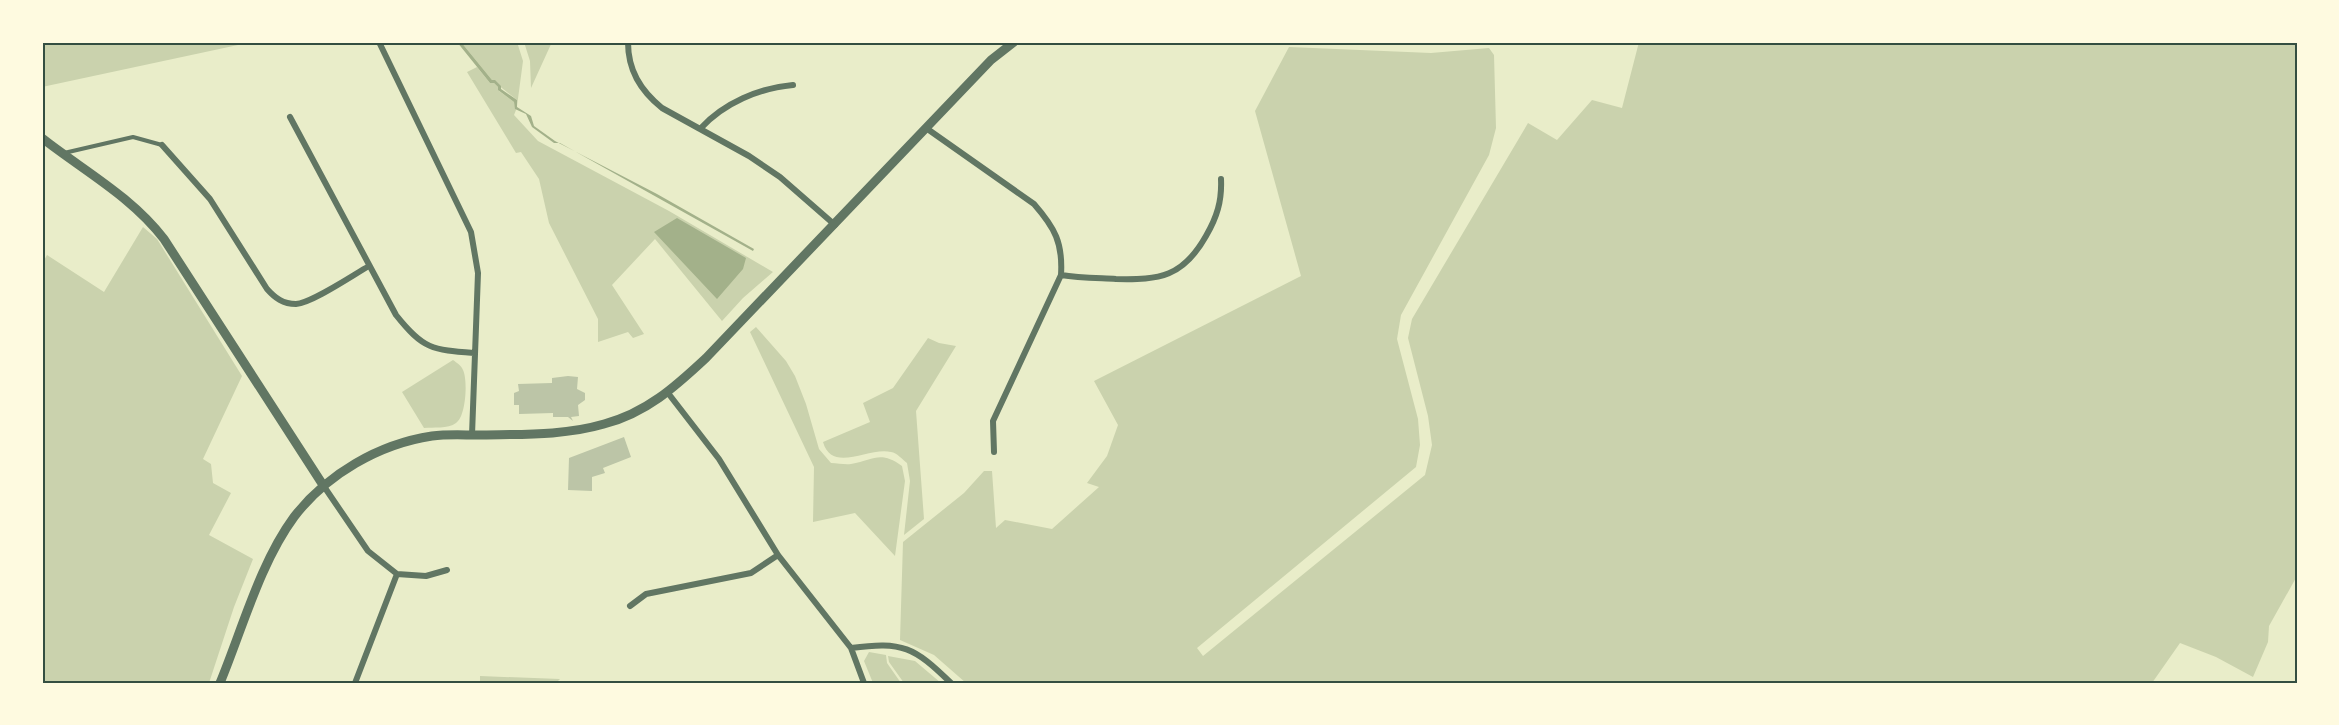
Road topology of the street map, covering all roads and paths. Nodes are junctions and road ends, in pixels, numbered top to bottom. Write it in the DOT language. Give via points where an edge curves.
graph roads {
  1 [pos="379,42"];
  2 [pos="628,42"];
  3 [pos="1014,42"];
  4 [pos="794,85"];
  5 [pos="290,117"];
  6 [pos="701,128"];
  7 [pos="926,128"];
  8 [pos="42,138"];
  9 [pos="162,145"];
  10 [pos="62,153"];
  11 [pos="1221,178"];
  12 [pos="835,225"];
  13 [pos="369,266"];
  14 [pos="1061,275"];
  15 [pos="474,353"];
  16 [pos="668,393"];
  17 [pos="472,435"];
  18 [pos="994,452"];
  19 [pos="323,485"];
  20 [pos="778,555"];
  21 [pos="447,570"];
  22 [pos="397,574"];
  23 [pos="630,606"];
  24 [pos="851,648"];
  25 [pos="220,683"];
  26 [pos="355,683"];
  27 [pos="864,683"];
  28 [pos="951,683"];
  1 -- 15 [label="street" via="471,232 478,273"];
  2 -- 6 [label="street" via="633,73 649,97"];
  3 -- 7 [label="street" via="991,60"];
  4 -- 6 [label="street" via="729,104"];
  5 -- 13 [label="street"];
  6 -- 12 [label="street" via="780,177"];
  7 -- 12 [label="street"];
  7 -- 14 [label="street" via="1034,204 1049,220 1062,256"];
  8 -- 10 [label="street"];
  9 -- 10 [label="lane" via="133,137"];
  9 -- 13 [label="street" via="210,199 276,299 298,304"];
  10 -- 19 [label="street" via="148,219"];
  11 -- 14 [label="street" via="1222,199 1214,221 1202,244 1178,270 1142,280"];
  12 -- 16 [label="street"];
  13 -- 15 [label="street" via="396,315 422,344 440,351"];
  14 -- 18 [label="street" via="993,421"];
  15 -- 17 [label="street"];
  16 -- 17 [label="street" via="632,414 589,428"];
  16 -- 20 [label="street" via="718,459"];
  17 -- 19 [label="street" via="434,435 403,442 362,459"];
  19 -- 22 [label="street" via="368,551"];
  19 -- 25 [label="street" via="294,517 273,551"];
  20 -- 23 [label="street" via="751,573 646,594"];
  20 -- 24 [label="street"];
  21 -- 22 [label="street" via="426,576"];
  22 -- 26 [label="street"];
  24 -- 27 [label="street"];
  24 -- 28 [label="street" via="877,644 915,652"];
}
